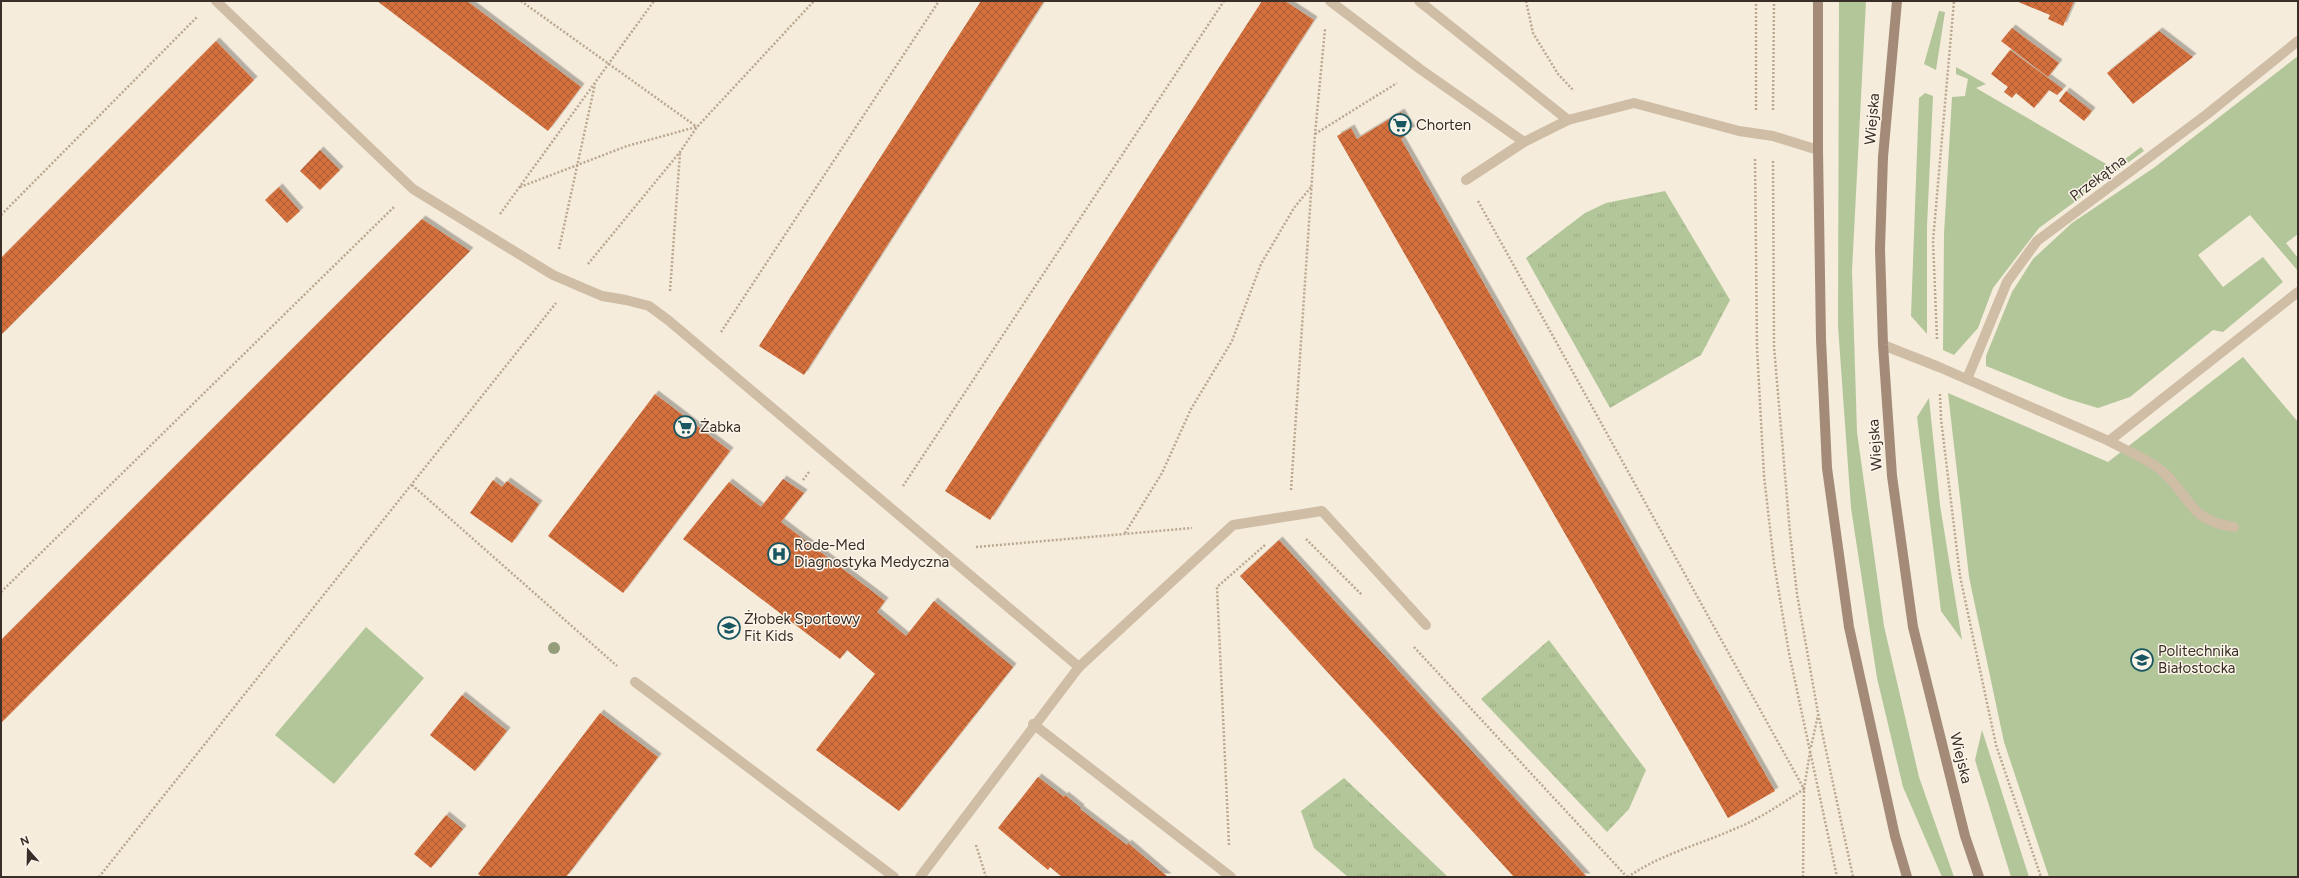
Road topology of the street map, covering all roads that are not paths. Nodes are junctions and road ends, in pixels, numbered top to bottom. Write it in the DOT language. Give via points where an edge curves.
graph roads {
  1 [pos="216,1"];
  2 [pos="1330,1"];
  3 [pos="1419,1"];
  4 [pos="1818,1"];
  5 [pos="1897,1"];
  6 [pos="2298,41"];
  7 [pos="1568,120"];
  8 [pos="1524,142"];
  9 [pos="1818,150"];
  10 [pos="1466,180"];
  11 [pos="2298,292"];
  12 [pos="1883,345"];
  13 [pos="1968,379"];
  14 [pos="2109,441"];
  15 [pos="2234,528"];
  16 [pos="1426,625"];
  17 [pos="1079,667"];
  18 [pos="635,682"];
  19 [pos="1033,724"];
  20 [pos="894,877"];
  21 [pos="920,877"];
  22 [pos="1231,877"];
  23 [pos="1907,877"];
  24 [pos="1979,877"];
  1 -- 17 [label="street" via="413,189 553,275 602,296 649,306"];
  2 -- 8 [label="street" via="1420,69"];
  3 -- 7 [label="street"];
  4 -- 9 [label="main road"];
  5 -- 12 [label="main road, Wiejska" via="1884,157 1880,249"];
  6 -- 13 [label="street, Przekątna" via="2206,115 2037,241 2007,282"];
  7 -- 8 [label="street"];
  7 -- 9 [label="street" via="1634,103 1773,136"];
  8 -- 10 [label="street"];
  9 -- 23 [label="main road" via="1821,339 1827,468 1850,627 1895,836"];
  11 -- 14 [label="street"];
  12 -- 13 [label="street"];
  12 -- 24 [label="main road, Wiejska" via="1892,476 1913,627 1965,836"];
  13 -- 14 [label="street"];
  14 -- 15 [label="street" via="2162,471 2198,514 2215,524"];
  16 -- 17 [label="street" via="1322,511 1234,525"];
  17 -- 19 [label="street"];
  18 -- 20 [label="street"];
  19 -- 21 [label="street"];
  19 -- 22 [label="street"];
}
